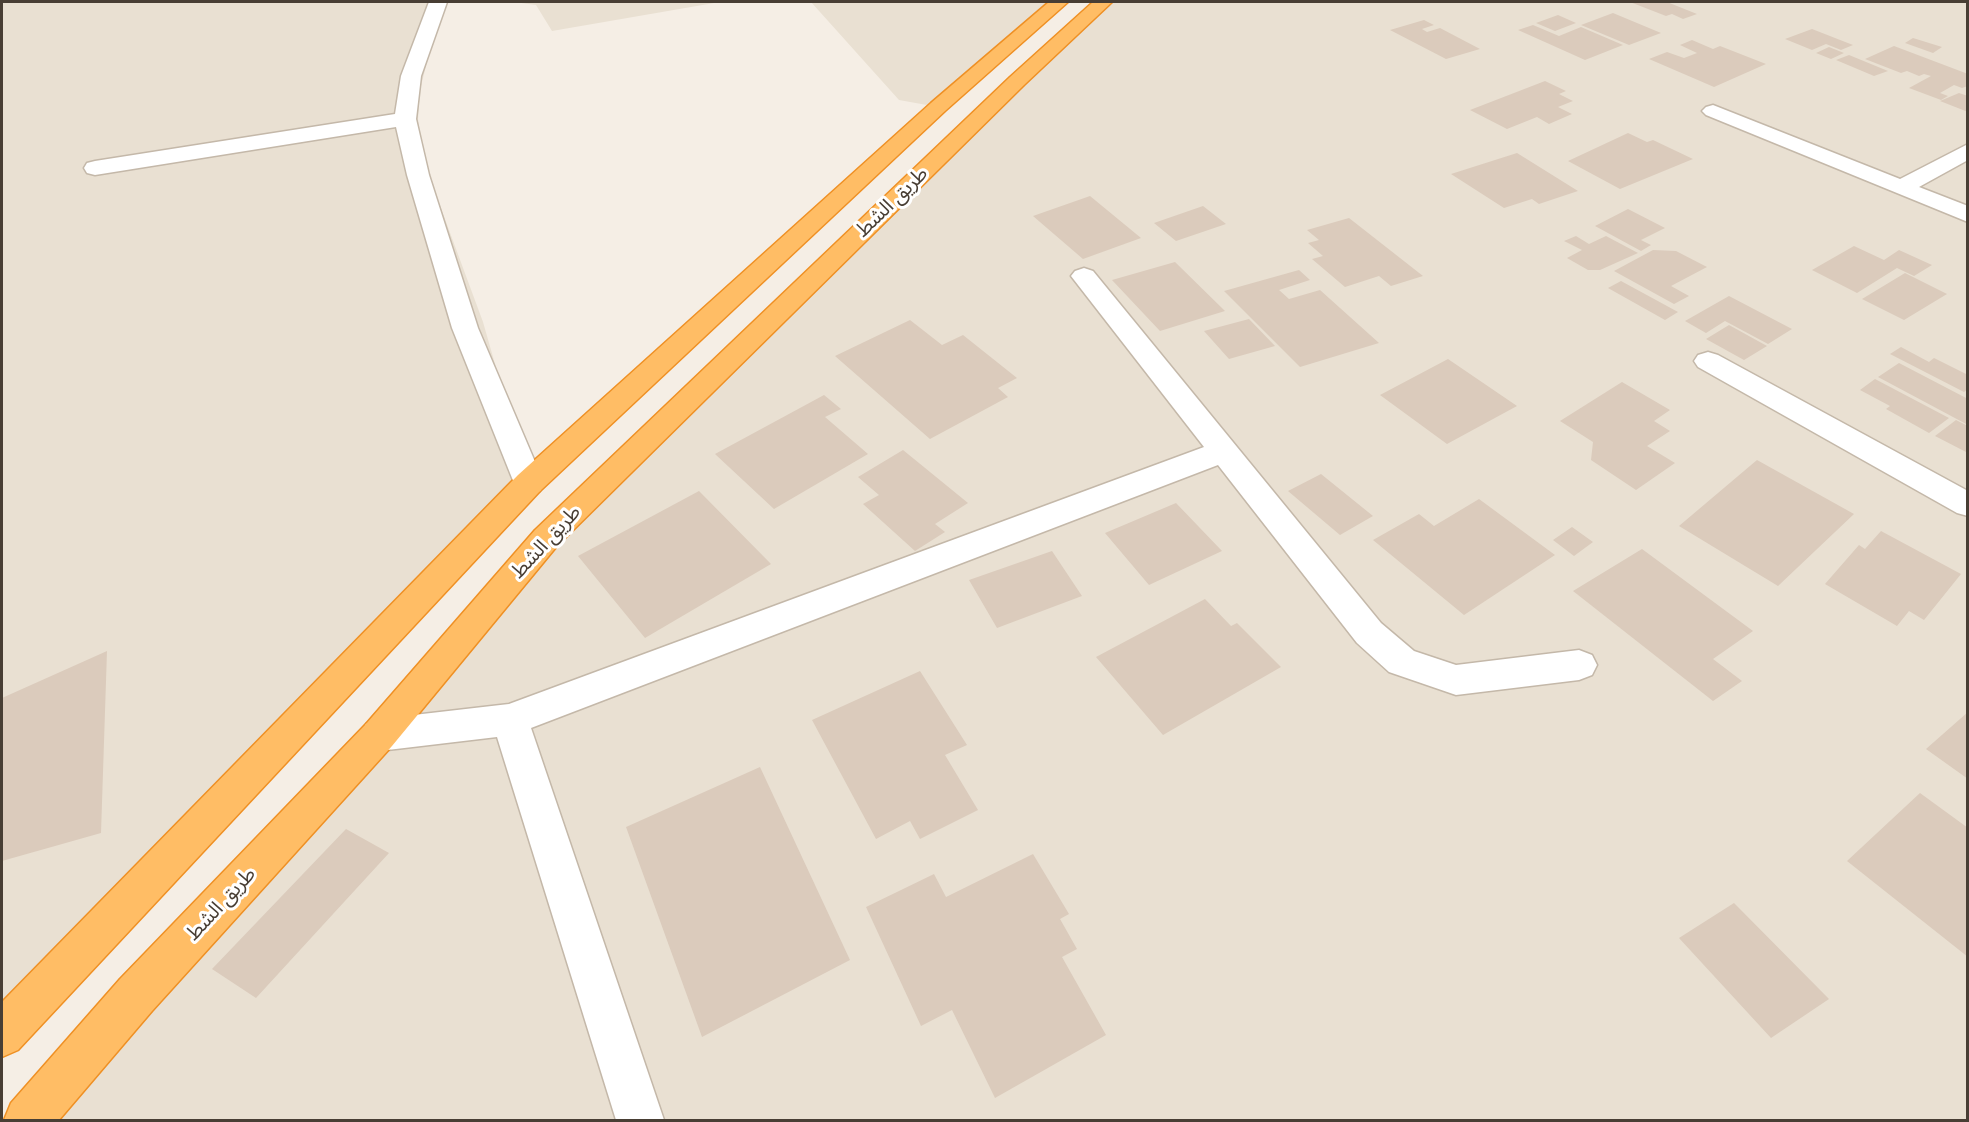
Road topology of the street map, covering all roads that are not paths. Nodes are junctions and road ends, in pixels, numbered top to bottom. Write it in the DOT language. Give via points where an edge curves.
graph roads {
  1 [pos="438,2"];
  2 [pos="1059,2"];
  3 [pos="1103,2"];
  4 [pos="1713,111"];
  5 [pos="405,119"];
  6 [pos="1968,151"];
  7 [pos="95,168"];
  8 [pos="1900,188"];
  9 [pos="1968,215"];
  10 [pos="1084,276"];
  11 [pos="1708,362"];
  12 [pos="1224,451"];
  13 [pos="529,483"];
  14 [pos="1968,505"];
  15 [pos="1579,665"];
  16 [pos="510,720"];
  17 [pos="379,735"];
  18 [pos="2,1034"];
  19 [pos="28,1120"];
  20 [pos="640,1120"];
  1 -- 5 [label="street" via="411,76"];
  2 -- 13 [label="highway, طريق الشط" via="938,107"];
  3 -- 17 [label="highway, طريق الشط" via="546,538"];
  4 -- 8 [label="street"];
  5 -- 7 [label="street"];
  5 -- 13 [label="street" via="465,328"];
  6 -- 8 [label="street"];
  8 -- 9 [label="street"];
  10 -- 12 [label="street"];
  11 -- 14 [label="street"];
  12 -- 15 [label="street" via="1370,633 1402,662 1456,680"];
  12 -- 16 [label="street"];
  13 -- 18 [label="highway, طريق الشط"];
  16 -- 17 [label="street"];
  16 -- 20 [label="street"];
  17 -- 19 [label="highway, طريق الشط" via="136,995"];
}
